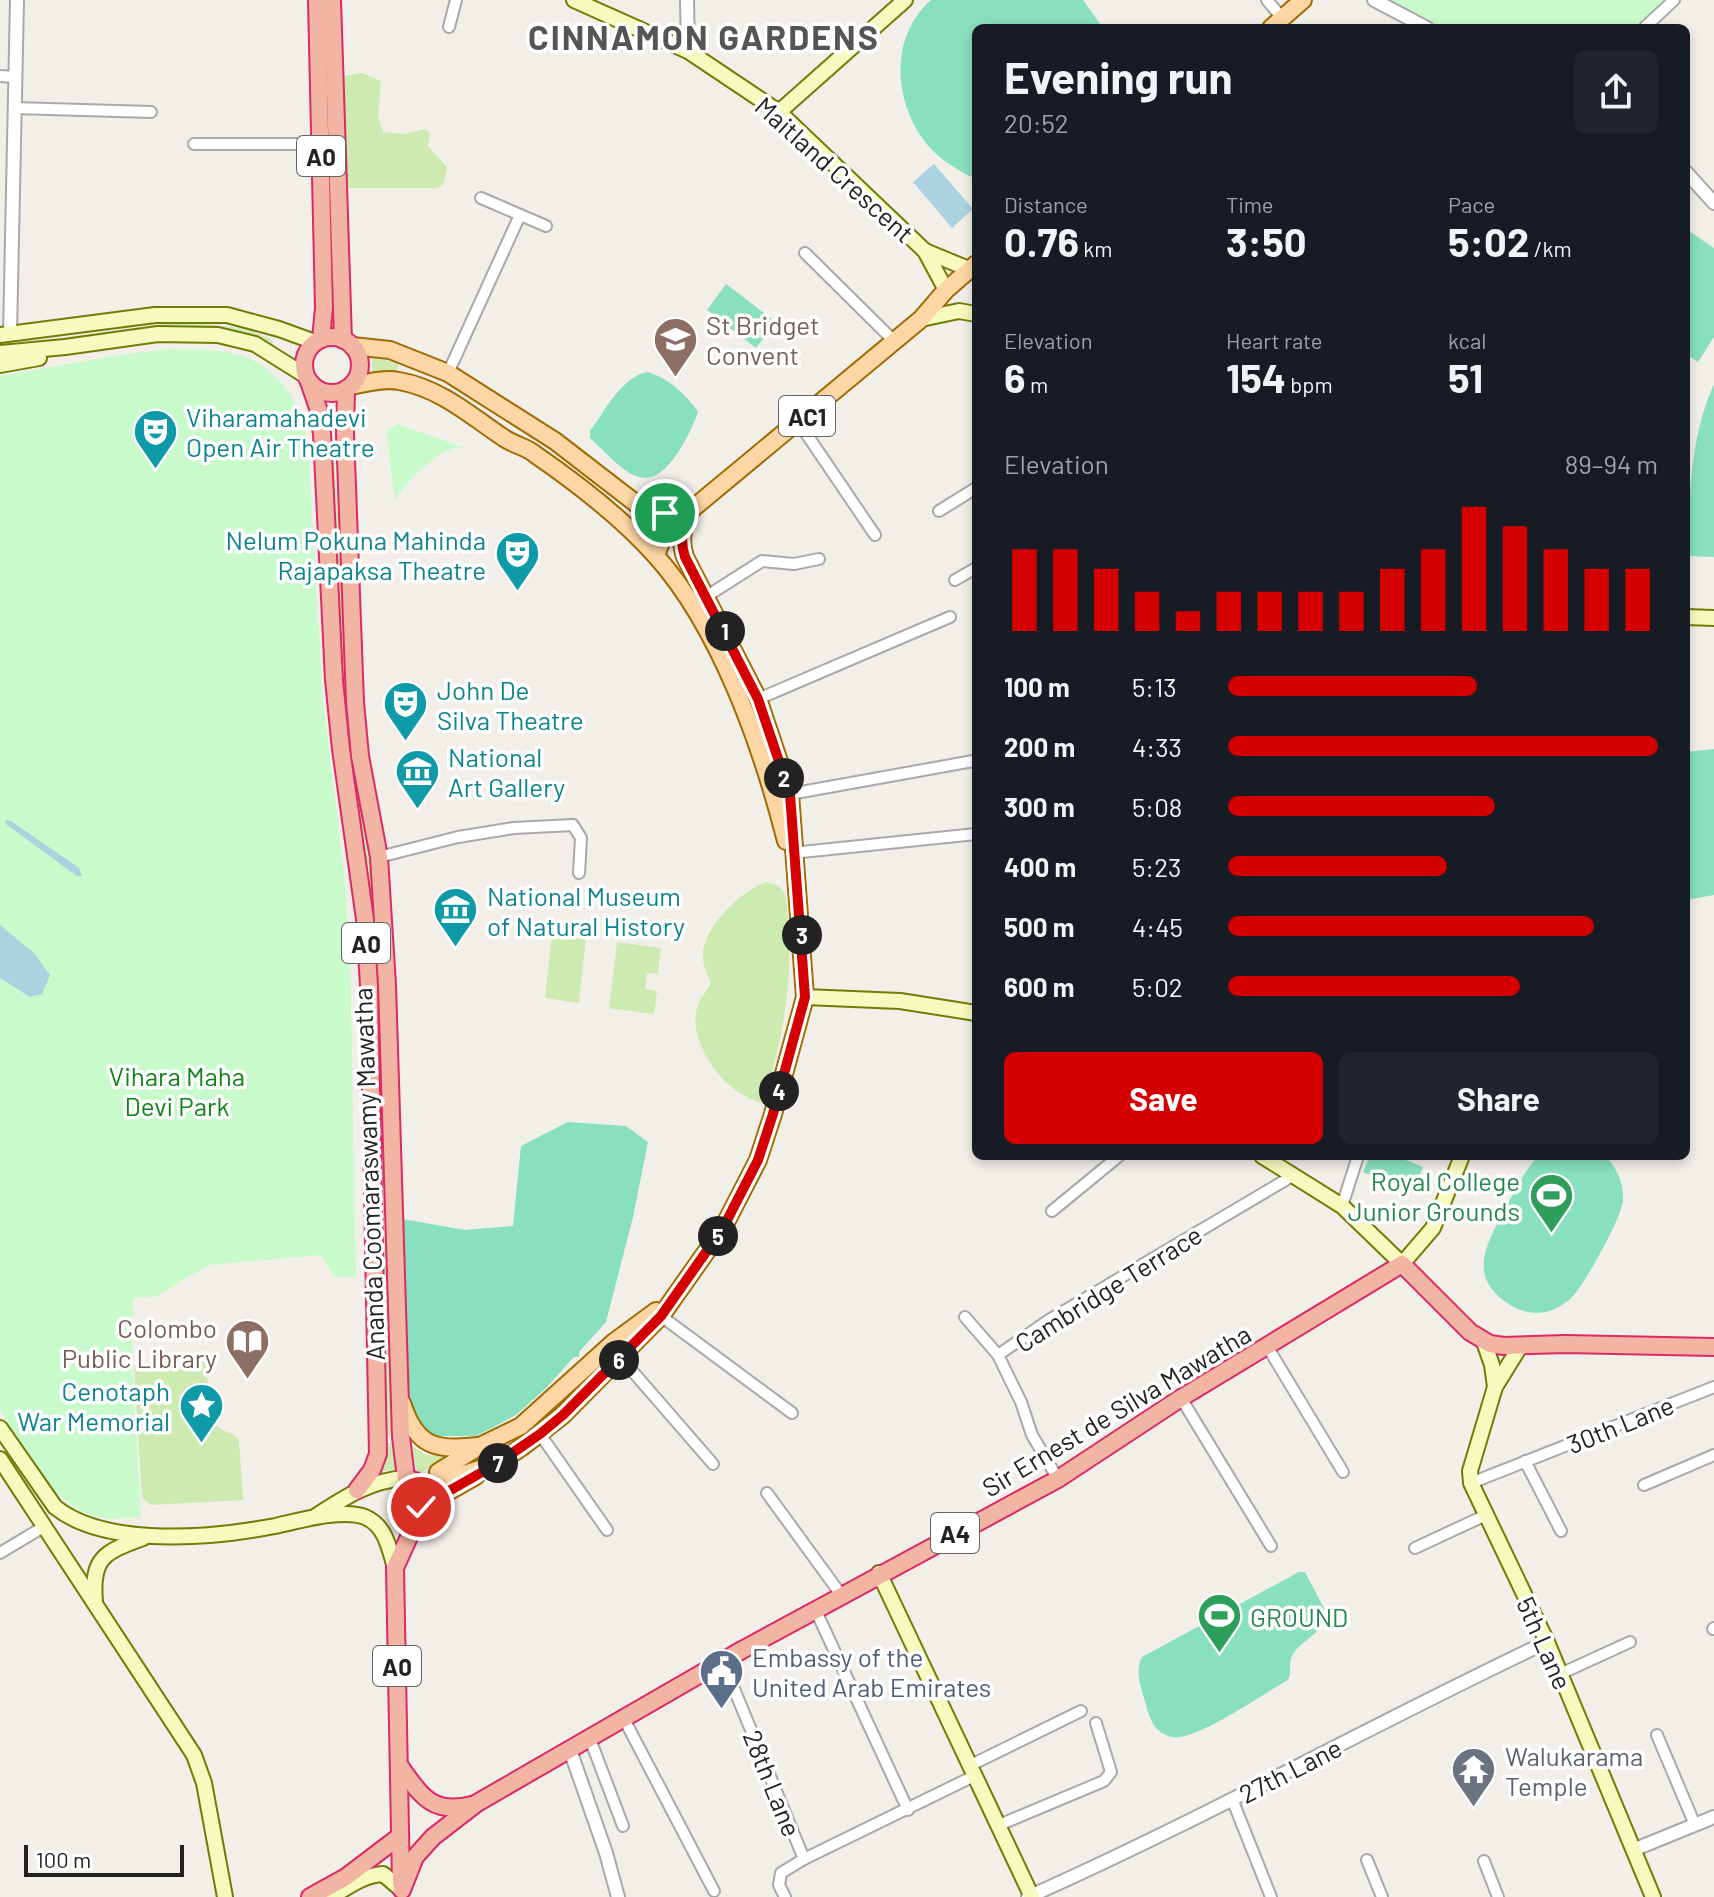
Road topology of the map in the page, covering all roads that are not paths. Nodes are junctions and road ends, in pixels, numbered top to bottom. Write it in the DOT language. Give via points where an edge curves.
graph roads {
  1 [pos="17,0"];
  2 [pos="317,0"];
  3 [pos="332,0"];
  4 [pos="456,0"];
  5 [pos="574,0"];
  6 [pos="687,0"];
  7 [pos="905,0"];
  8 [pos="1267,0"];
  9 [pos="1303,0"];
  10 [pos="1374,0"];
  11 [pos="1674,0"];
  12 [pos="1277,23"];
  13 [pos="1419,24"];
  14 [pos="1648,24"];
  15 [pos="449,27"];
  16 [pos="688,51"];
  17 [pos="0,76"];
  18 [pos="15,77"];
  19 [pos="14,108"];
  20 [pos="151,112"];
  21 [pos="779,112"];
  22 [pos="194,144"];
  23 [pos="321,144"];
  24 [pos="1690,176"];
  25 [pos="6,178"];
  26 [pos="481,198"];
  27 [pos="1714,203"];
  28 [pos="6,211"];
  29 [pos="520,215"];
  30 [pos="546,226"];
  31 [pos="925,251"];
  32 [pos="805,253"];
  33 [pos="972,268"];
  34 [pos="972,269"];
  35 [pos="946,290"];
  36 [pos="972,313"];
  37 [pos="921,319"];
  38 [pos="5,335"];
  39 [pos="318,341"];
  40 [pos="894,341"];
  41 [pos="348,343"];
  42 [pos="65,347"];
  43 [pos="0,353"];
  44 [pos="0,365"];
  45 [pos="448,373"];
  46 [pos="308,379"];
  47 [pos="348,387"];
  48 [pos="799,423"];
  49 [pos="972,490"];
  50 [pos="691,510"];
  51 [pos="939,511"];
  52 [pos="647,512"];
  53 [pos="629,530"];
  54 [pos="875,535"];
  55 [pos="656,556"];
  56 [pos="819,559"];
  57 [pos="972,570"];
  58 [pos="955,580"];
  59 [pos="707,596"];
  60 [pos="950,617"];
  61 [pos="1690,617"];
  62 [pos="1714,618"];
  63 [pos="724,668"];
  64 [pos="747,676"];
  65 [pos="758,699"];
  66 [pos="972,761"];
  67 [pos="790,794"];
  68 [pos="972,834"];
  69 [pos="792,853"];
  70 [pos="379,857"];
  71 [pos="579,873"];
  72 [pos="805,997"];
  73 [pos="972,1012"];
  74 [pos="1114,1160"];
  75 [pos="1269,1160"];
  76 [pos="1357,1160"];
  77 [pos="1460,1160"];
  78 [pos="1294,1175"];
  79 [pos="1342,1206"];
  80 [pos="1052,1211"];
  81 [pos="1402,1264"];
  82 [pos="677,1296"];
  83 [pos="661,1316"];
  84 [pos="965,1317"];
  85 [pos="1483,1339"];
  86 [pos="1521,1345"];
  87 [pos="1267,1346"];
  88 [pos="1714,1347"];
  89 [pos="998,1355"];
  90 [pos="621,1358"];
  91 [pos="1495,1387"];
  92 [pos="1714,1387"];
  93 [pos="399,1394"];
  94 [pos="1181,1398"];
  95 [pos="792,1413"];
  96 [pos="0,1428"];
  97 [pos="540,1434"];
  98 [pos="480,1446"];
  99 [pos="1714,1455"];
  100 [pos="0,1459"];
  101 [pos="1525,1461"];
  102 [pos="498,1463"];
  103 [pos="713,1464"];
  104 [pos="1343,1472"];
  105 [pos="1058,1479"];
  106 [pos="414,1483"];
  107 [pos="1471,1483"];
  108 [pos="1644,1485"];
  109 [pos="357,1490"];
  110 [pos="767,1493"];
  111 [pos="421,1507"];
  112 [pos="1486,1515"];
  113 [pos="312,1518"];
  114 [pos="45,1526"];
  115 [pos="607,1530"];
  116 [pos="1561,1531"];
  117 [pos="146,1537"];
  118 [pos="1271,1546"];
  119 [pos="1415,1548"];
  120 [pos="0,1553"];
  121 [pos="395,1568"];
  122 [pos="879,1573"];
  123 [pos="842,1596"];
  124 [pos="96,1605"];
  125 [pos="816,1611"];
  126 [pos="1547,1642"];
  127 [pos="1630,1642"];
  128 [pos="723,1662"];
  129 [pos="1560,1674"];
  130 [pos="1081,1711"];
  131 [pos="624,1719"];
  132 [pos="1096,1723"];
  133 [pos="1657,1735"];
  134 [pos="590,1739"];
  135 [pos="570,1750"];
  136 [pos="398,1764"];
  137 [pos="974,1770"];
  138 [pos="1232,1799"];
  139 [pos="477,1803"];
  140 [pos="908,1810"];
  141 [pos="1714,1817"];
  142 [pos="999,1825"];
  143 [pos="1695,1825"];
  144 [pos="623,1826"];
  145 [pos="400,1836"];
  146 [pos="1633,1850"];
  147 [pos="804,1859"];
  148 [pos="1367,1860"];
  149 [pos="1484,1861"];
  150 [pos="714,1891"];
  151 [pos="402,1894"];
  152 [pos="1030,1896"];
  153 [pos="225,1897"];
  154 [pos="310,1897"];
  155 [pos="331,1897"];
  156 [pos="618,1897"];
  157 [pos="785,1897"];
  158 [pos="1271,1897"];
  159 [pos="1382,1897"];
  160 [pos="1498,1897"];
  161 [pos="1653,1897"];
  1 -- 18 [label="street"];
  2 -- 23 [label="highway, A0"];
  3 -- 41 [label="highway, A0"];
  4 -- 15 [label="street"];
  5 -- 16 [label="main road, Maitland Crescent"];
  6 -- 16 [label="street"];
  7 -- 21 [label="main road"];
  8 -- 12 [label="street"];
  9 -- 12 [label="main road"];
  10 -- 13 [label="street"];
  11 -- 14 [label="street"];
  16 -- 21 [label="main road, Maitland Crescent"];
  17 -- 18 [label="street"];
  18 -- 19 [label="street"];
  19 -- 20 [label="street"];
  19 -- 25 [label="street"];
  21 -- 31 [label="main road, Maitland Crescent"];
  22 -- 23 [label="street"];
  23 -- 39 [label="highway, A0" via="324,313"];
  24 -- 27 [label="street"];
  25 -- 28 [label="street"];
  26 -- 29 [label="street"];
  28 -- 38 [label="street"];
  29 -- 30 [label="street"];
  29 -- 45 [label="street"];
  31 -- 33 [label="main road, Maitland Crescent"];
  31 -- 35 [label="main road, Maitland Crescent"];
  32 -- 40 [label="street"];
  34 -- 35 [label="main road, AC1"];
  35 -- 37 [label="main road, AC1"];
  36 -- 37 [label="main road"];
  37 -- 40 [label="main road, AC1"];
  38 -- 39 [label="main road" via="155,315 227,315"];
  39 -- 41 [label="highway" via="328,337"];
  39 -- 46 [label="highway, A0" via="305,357"];
  40 -- 48 [label="main road, AC1"];
  41 -- 45 [label="main road" via="390,350"];
  41 -- 47 [label="highway, A0" via="357,353 359,370"];
  42 -- 43 [label="main road"];
  42 -- 44 [label="main road"];
  42 -- 46 [label="main road" via="158,334 218,335 255,344"];
  45 -- 52 [label="main road" via="555,441"];
  46 -- 47 [label="highway" via="322,392"];
  46 -- 109 [label="highway, Ananda Coomaraswamy Mawatha / A0" via="322,434 334,680 369,986 378,1454"];
  47 -- 53 [label="main road" via="397,380 445,397 534,452"];
  47 -- 70 [label="highway, Ananda Coomaraswamy Mawatha / A0" via="345,433 355,702"];
  48 -- 50 [label="main road, AC1"];
  48 -- 54 [label="street"];
  49 -- 51 [label="street"];
  50 -- 52 [label="main road"];
  50 -- 55 [label="main road" via="667,528"];
  50 -- 59 [label="main road" via="681,543"];
  52 -- 53 [label="main road" via="642,525"];
  53 -- 55 [label="main road"];
  55 -- 63 [label="main road" via="684,592"];
  56 -- 59 [label="street" via="794,564 762,561"];
  57 -- 58 [label="street"];
  59 -- 64 [label="main road"];
  60 -- 65 [label="street"];
  61 -- 62 [label="main road"];
  63 -- 64 [label="main road"];
  63 -- 69 [label="main road" via="748,719"];
  64 -- 65 [label="main road"];
  65 -- 67 [label="main road"];
  66 -- 67 [label="street"];
  67 -- 69 [label="main road"];
  68 -- 69 [label="street"];
  69 -- 72 [label="main road"];
  70 -- 71 [label="street" via="458,837 573,825 581,838"];
  70 -- 93 [label="highway, Ananda Coomaraswamy Mawatha / A0"];
  72 -- 73 [label="main road" via="900,1001"];
  72 -- 82 [label="main road" via="758,1160 723,1228"];
  74 -- 80 [label="street"];
  75 -- 78 [label="main road"];
  76 -- 79 [label="street"];
  77 -- 81 [label="main road" via="1433,1228"];
  78 -- 79 [label="main road"];
  78 -- 89 [label="street, Cambridge Terrace"];
  79 -- 81 [label="main road"];
  81 -- 85 [label="highway"];
  81 -- 87 [label="highway, Sir Ernest de Silva Mawatha / A4"];
  82 -- 83 [label="main road"];
  82 -- 98 [label="main road" via="614,1342 521,1426"];
  83 -- 90 [label="main road"];
  83 -- 95 [label="street"];
  84 -- 89 [label="street"];
  85 -- 86 [label="highway"];
  85 -- 91 [label="main road"];
  86 -- 88 [label="highway"];
  86 -- 91 [label="main road"];
  87 -- 94 [label="highway, Sir Ernest de Silva Mawatha / A4"];
  87 -- 104 [label="street"];
  89 -- 105 [label="street, Cambridge Terrace" via="1032,1435"];
  90 -- 97 [label="main road"];
  90 -- 103 [label="street"];
  91 -- 107 [label="main road"];
  92 -- 101 [label="street, 30th Lane"];
  93 -- 98 [label="main road" via="407,1421 428,1444 449,1450"];
  93 -- 106 [label="highway, Ananda Coomaraswamy Mawatha / A0"];
  94 -- 105 [label="highway, Sir Ernest de Silva Mawatha / A4"];
  94 -- 118 [label="street"];
  96 -- 117 [label="main road" via="66,1516 90,1527"];
  97 -- 102 [label="main road"];
  97 -- 115 [label="street"];
  98 -- 106 [label="main road"];
  99 -- 108 [label="street"];
  100 -- 114 [label="main road"];
  101 -- 107 [label="street, 30th Lane"];
  101 -- 116 [label="street"];
  102 -- 106 [label="main road"];
  102 -- 111 [label="main road"];
  105 -- 122 [label="highway, Sir Ernest de Silva Mawatha / A4"];
  106 -- 109 [label="main road" via="390,1479"];
  106 -- 111 [label="highway, Ananda Coomaraswamy Mawatha / A0"];
  107 -- 112 [label="main road, 5th Lane"];
  109 -- 113 [label="main road"];
  110 -- 123 [label="street"];
  111 -- 121 [label="highway, Ananda Coomaraswamy Mawatha / A0"];
  112 -- 119 [label="street"];
  112 -- 126 [label="main road, 5th Lane"];
  113 -- 117 [label="main road" via="255,1530"];
  113 -- 121 [label="main road" via="368,1518 384,1533"];
  114 -- 120 [label="street"];
  114 -- 124 [label="main road"];
  117 -- 124 [label="main road" via="104,1557 93,1577"];
  121 -- 136 [label="highway, Ananda Coomaraswamy Mawatha / A0"];
  122 -- 123 [label="highway, Sir Ernest de Silva Mawatha / A4"];
  122 -- 137 [label="main road"];
  123 -- 125 [label="highway, Sir Ernest de Silva Mawatha / A4"];
  124 -- 153 [label="main road" via="194,1755"];
  125 -- 128 [label="highway, Sir Ernest de Silva Mawatha / A4"];
  125 -- 140 [label="street"];
  126 -- 129 [label="main road, 5th Lane"];
  126 -- 138 [label="street, 27th Lane"];
  127 -- 129 [label="street"];
  128 -- 131 [label="highway, Sir Ernest de Silva Mawatha / A4"];
  128 -- 147 [label="street, 28th Lane"];
  129 -- 146 [label="main road, 5th Lane"];
  130 -- 137 [label="street, 28th Lane"];
  131 -- 134 [label="highway, Sir Ernest de Silva Mawatha / A4"];
  131 -- 150 [label="street"];
  132 -- 142 [label="street" via="1111,1772 1104,1781"];
  133 -- 143 [label="street"];
  134 -- 135 [label="highway, Sir Ernest de Silva Mawatha / A4"];
  134 -- 144 [label="street"];
  135 -- 139 [label="highway, Sir Ernest de Silva Mawatha / A4"];
  135 -- 156 [label="street"];
  136 -- 139 [label="highway, Sir Ernest de Silva Mawatha / A4" via="424,1800 456,1809"];
  136 -- 145 [label="highway, Ananda Coomaraswamy Mawatha / A0"];
  137 -- 140 [label="street, 28th Lane"];
  137 -- 142 [label="main road"];
  138 -- 152 [label="street, 27th Lane"];
  138 -- 158 [label="street"];
  139 -- 151 [label="highway, Sir Ernest de Silva Mawatha / A4" via="415,1857"];
  140 -- 147 [label="street, 28th Lane"];
  141 -- 143 [label="street"];
  142 -- 152 [label="main road"];
  143 -- 146 [label="street"];
  145 -- 151 [label="highway, Ananda Coomaraswamy Mawatha / A0"];
  145 -- 154 [label="highway"];
  146 -- 161 [label="main road, 5th Lane"];
  147 -- 157 [label="street, 28th Lane" via="781,1873"];
  148 -- 159 [label="street"];
  149 -- 160 [label="street"];
  151 -- 155 [label="main road" via="383,1874 376,1874"];
}
